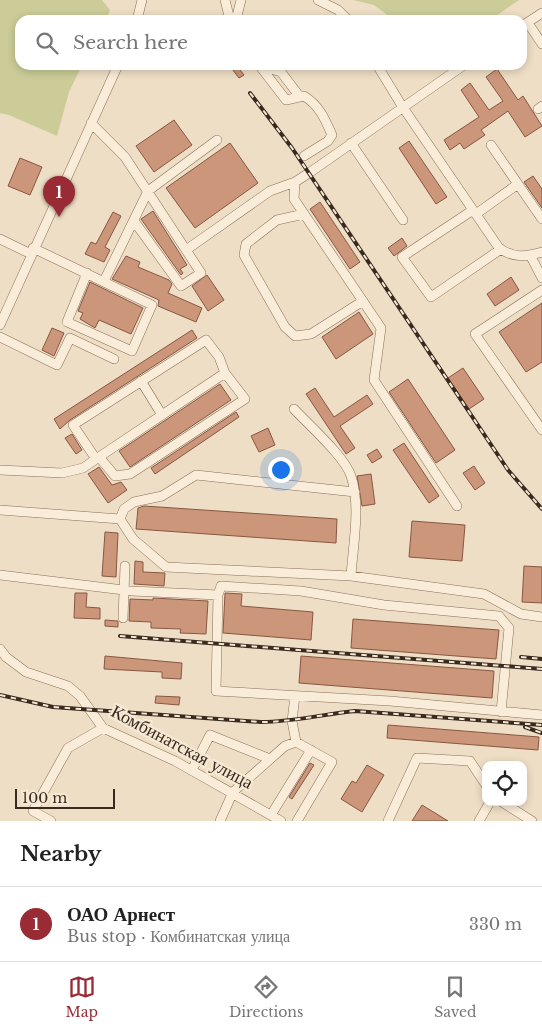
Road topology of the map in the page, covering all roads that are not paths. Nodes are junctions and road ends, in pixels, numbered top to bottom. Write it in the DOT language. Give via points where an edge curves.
graph roads {
  1 [pos="142,0"];
  2 [pos="226,0"];
  3 [pos="241,0"];
  4 [pos="318,0"];
  5 [pos="542,13"];
  6 [pos="138,15"];
  7 [pos="229,15"];
  8 [pos="237,15"];
  9 [pos="343,15"];
  10 [pos="527,23"];
  11 [pos="527,26"];
  12 [pos="542,44"];
  13 [pos="116,70"];
  14 [pos="262,70"];
  15 [pos="274,70"];
  16 [pos="380,70"];
  17 [pos="456,70"];
  18 [pos="300,97"];
  19 [pos="402,106"];
  20 [pos="91,123"];
  21 [pos="217,140"];
  22 [pos="351,142"];
  23 [pos="491,146"];
  24 [pos="304,156"];
  25 [pos="295,182"];
  26 [pos="518,184"];
  27 [pos="148,191"];
  28 [pos="474,212"];
  29 [pos="304,214"];
  30 [pos="542,219"];
  31 [pos="403,220"];
  32 [pos="134,221"];
  33 [pos="0,239"];
  34 [pos="186,250"];
  35 [pos="501,250"];
  36 [pos="32,251"];
  37 [pos="542,252"];
  38 [pos="530,256"];
  39 [pos="88,273"];
  40 [pos="542,278"];
  41 [pos="104,281"];
  42 [pos="542,290"];
  43 [pos="363,301"];
  44 [pos="0,325"];
  45 [pos="0,337"];
  46 [pos="114,359"];
  47 [pos="225,373"];
  48 [pos="141,381"];
  49 [pos="294,409"];
  50 [pos="162,415"];
  51 [pos="542,430"];
  52 [pos="98,458"];
  53 [pos="0,470"];
  54 [pos="354,492"];
  55 [pos="457,506"];
  56 [pos="0,510"];
  57 [pos="120,520"];
  58 [pos="125,566"];
  59 [pos="0,575"];
  60 [pos="351,576"];
  61 [pos="124,590"];
  62 [pos="218,595"];
  63 [pos="542,617"];
  64 [pos="123,618"];
  65 [pos="0,649"];
  66 [pos="295,696"];
  67 [pos="501,712"];
  68 [pos="542,715"];
  69 [pos="103,728"];
  70 [pos="296,742"];
  71 [pos="311,750"];
  72 [pos="270,759"];
  73 [pos="192,770"];
  74 [pos="482,779"];
  75 [pos="234,792"];
  76 [pos="488,806"];
  77 [pos="508,806"];
  78 [pos="271,815"];
  79 [pos="51,821"];
  80 [pos="220,821"];
  81 [pos="281,821"];
  82 [pos="297,821"];
  83 [pos="388,821"];
  84 [pos="479,821"];
  85 [pos="532,821"];
  1 -- 6 [label="street"];
  2 -- 7 [label="street"];
  3 -- 8 [label="street"];
  4 -- 9 [label="street"];
  5 -- 10 [label="street"];
  11 -- 12 [label="street"];
  13 -- 20 [label="street"];
  14 -- 18 [label="street" via="286,100"];
  15 -- 18 [label="street" via="281,72"];
  16 -- 19 [label="street"];
  17 -- 19 [label="street"];
  18 -- 24 [label="street" via="315,103 332,135"];
  19 -- 22 [label="street"];
  19 -- 28 [label="street"];
  20 -- 27 [label="street" via="125,157"];
  20 -- 36 [label="street"];
  21 -- 27 [label="street"];
  22 -- 25 [label="street"];
  22 -- 31 [label="street"];
  23 -- 26 [label="street"];
  25 -- 29 [label="street" via="294,199"];
  25 -- 34 [label="street" via="270,191"];
  26 -- 28 [label="street"];
  26 -- 30 [label="street"];
  27 -- 32 [label="street"];
  27 -- 34 [label="street"];
  28 -- 35 [label="street"];
  28 -- 35 [label="street" via="402,257 431,297"];
  29 -- 43 [label="street"];
  29 -- 43 [label="street" via="277,220 246,244 244,255 285,327 295,336 311,334"];
  32 -- 34 [label="street" via="181,286 201,273"];
  32 -- 41 [label="street"];
  33 -- 36 [label="street"];
  35 -- 38 [label="street" via="510,256"];
  36 -- 39 [label="street"];
  36 -- 44 [label="street"];
  37 -- 38 [label="street"];
  38 -- 40 [label="street"];
  39 -- 41 [label="street"];
  39 -- 41 [label="street" via="67,322 132,351 152,305"];
  42 -- 51 [label="street" via="475,334"];
  43 -- 55 [label="street" via="381,328 374,380"];
  45 -- 46 [label="street" via="57,365 70,338"];
  47 -- 48 [label="street" via="206,340"];
  47 -- 50 [label="street"];
  47 -- 52 [label="street" via="245,399 130,474 114,476"];
  48 -- 50 [label="street"];
  48 -- 52 [label="street" via="73,425"];
  49 -- 54 [label="street" via="344,462 351,475"];
  50 -- 52 [label="street"];
  52 -- 53 [label="street" via="83,468 62,473"];
  54 -- 57 [label="street" via="196,475 162,496 134,502 124,509"];
  54 -- 60 [label="street"];
  56 -- 57 [label="street"];
  57 -- 60 [label="street" via="133,539 166,567"];
  58 -- 61 [label="street"];
  59 -- 61 [label="street"];
  60 -- 63 [label="street" via="484,594 521,614"];
  61 -- 62 [label="street"];
  61 -- 64 [label="street"];
  62 -- 66 [label="street" via="216,692"];
  62 -- 67 [label="street" via="220,586 301,591 384,605 499,616 510,628"];
  65 -- 69 [label="street, Комбинатская улица" via="26,672 68,686 80,696"];
  66 -- 67 [label="street"];
  66 -- 70 [label="street" via="292,721"];
  67 -- 68 [label="street"];
  69 -- 73 [label="street, Комбинатская улица"];
  69 -- 79 [label="street" via="68,748 33,811"];
  70 -- 71 [label="street"];
  70 -- 72 [label="street" via="284,746"];
  71 -- 78 [label="street"];
  71 -- 82 [label="street" via="332,762"];
  72 -- 73 [label="street" via="210,735"];
  72 -- 75 [label="street"];
  73 -- 75 [label="street, Комбинатская улица"];
  74 -- 83 [label="street" via="470,761 417,758"];
  75 -- 78 [label="street, Комбинатская улица"];
  75 -- 80 [label="street"];
  76 -- 84 [label="street"];
  77 -- 85 [label="street"];
  78 -- 81 [label="street, Комбинатская улица"];
}
